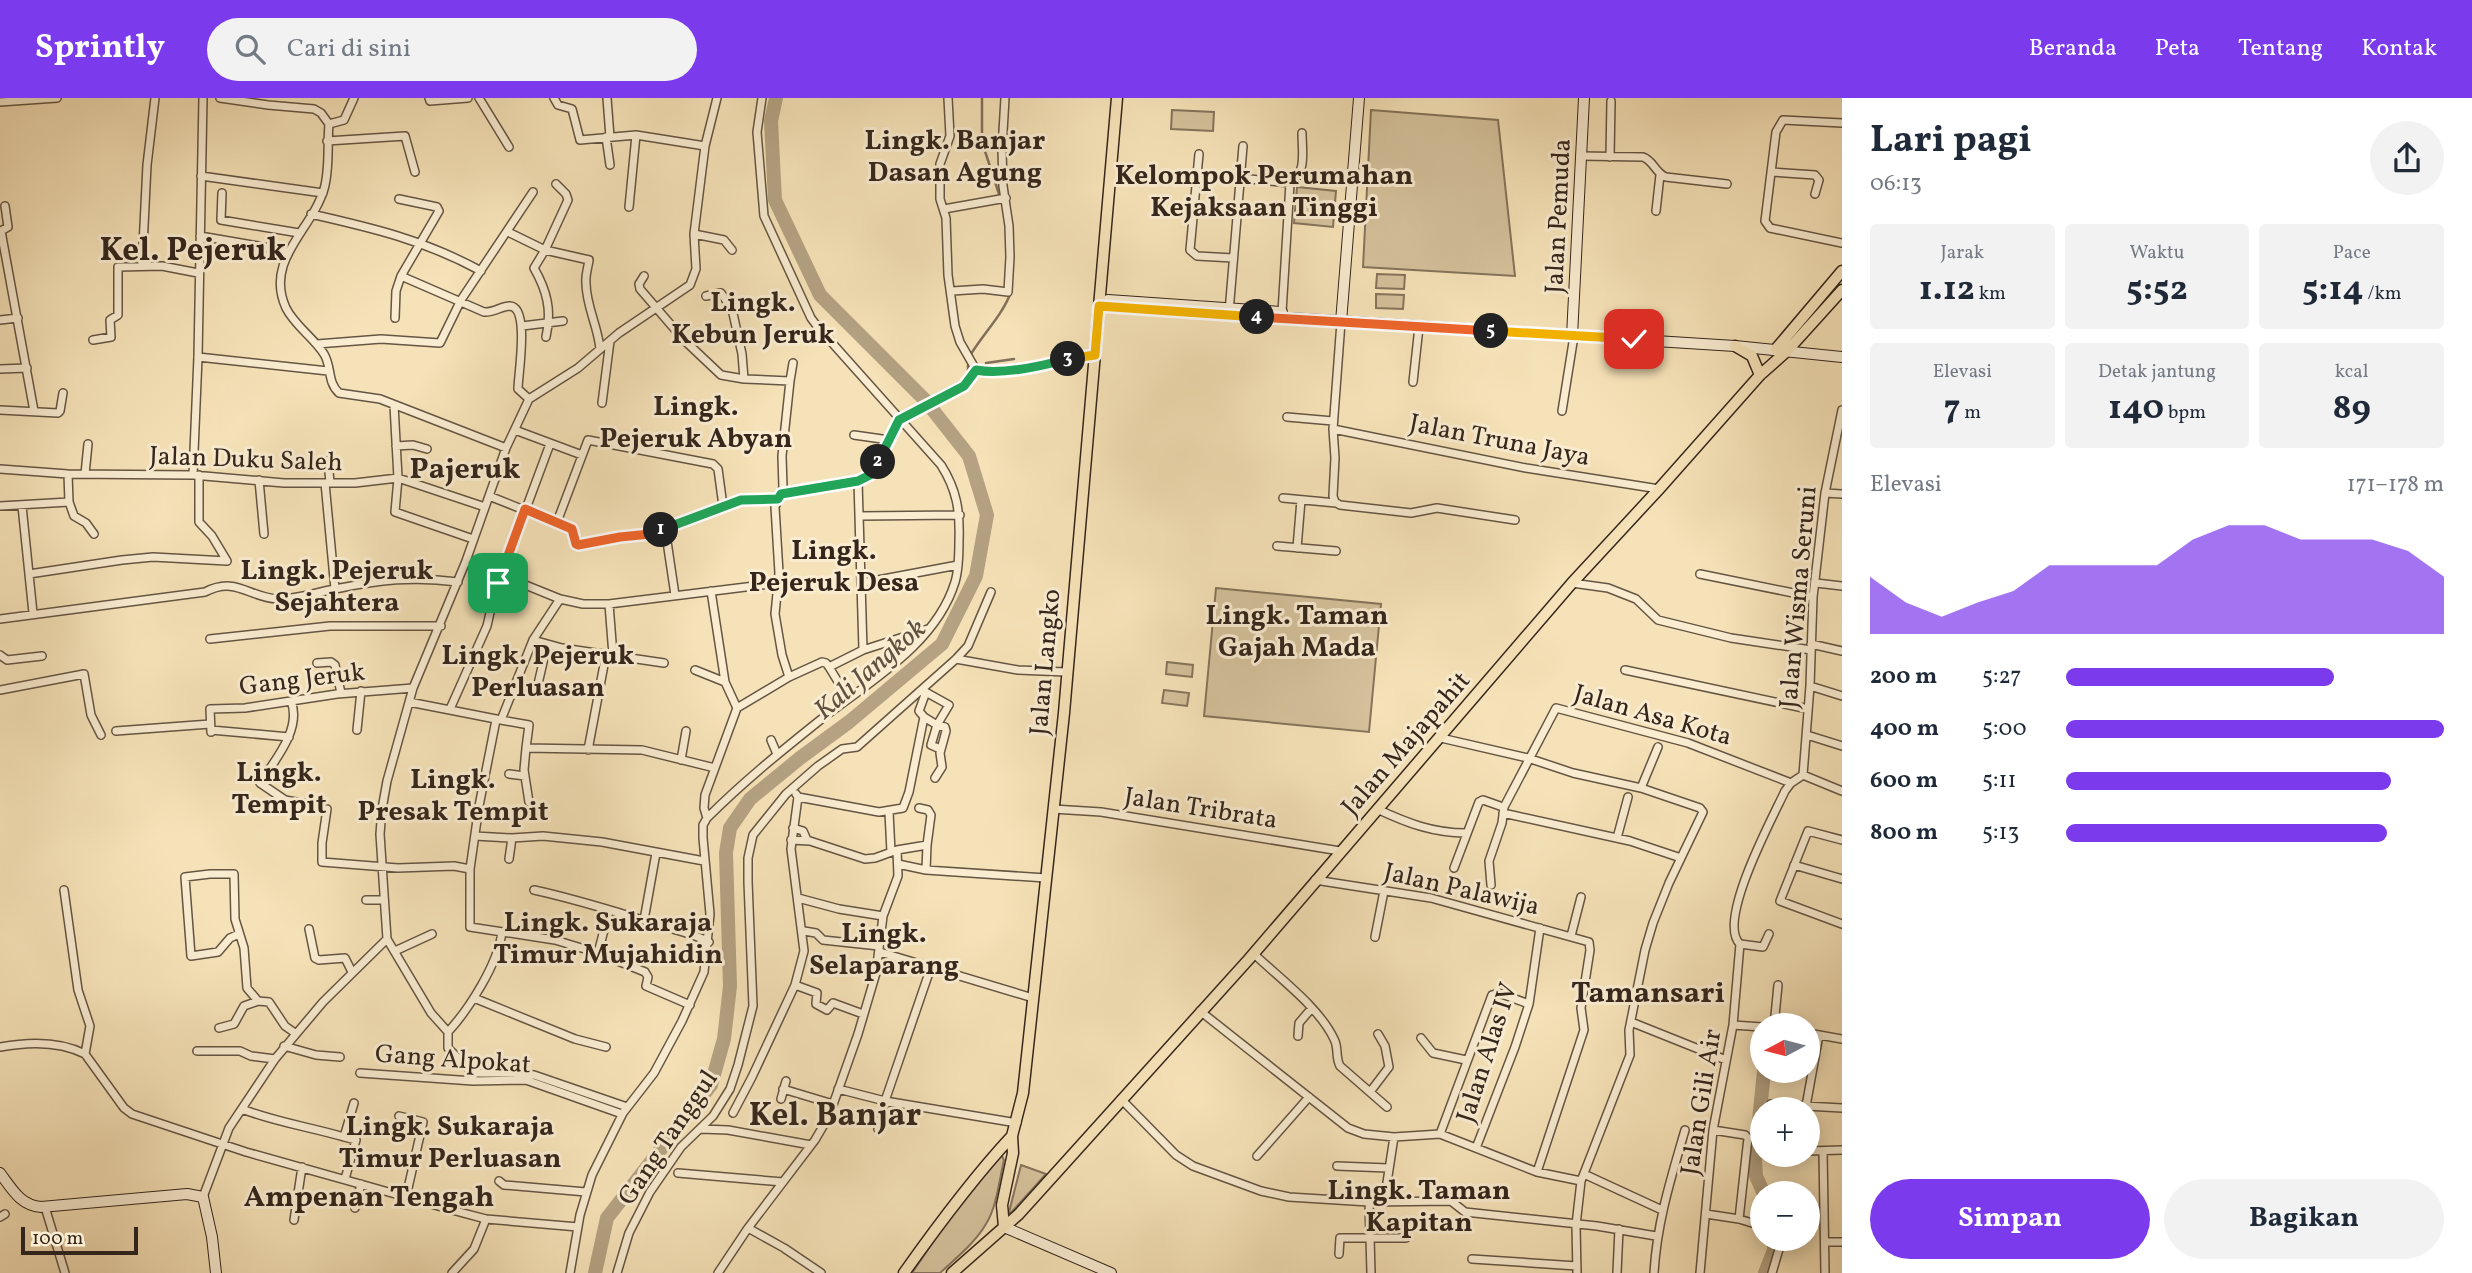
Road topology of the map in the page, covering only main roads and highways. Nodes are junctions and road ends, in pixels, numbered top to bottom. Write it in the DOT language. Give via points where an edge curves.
graph roads {
  1 [pos="1117,98"];
  2 [pos="1359,98"];
  3 [pos="1584,98"];
  4 [pos="1842,271"];
  5 [pos="1842,290"];
  6 [pos="1099,303"];
  7 [pos="1229,312"];
  8 [pos="1341,319"];
  9 [pos="1573,336"];
  10 [pos="1735,346"];
  11 [pos="1781,350"];
  12 [pos="1842,357"];
  13 [pos="1760,375"];
  14 [pos="1012,1136"];
  15 [pos="0,1173"];
  16 [pos="1004,1227"];
  17 [pos="216,1273"];
  18 [pos="904,1273"];
  19 [pos="952,1273"];
  20 [pos="1111,1273"];
  1 -- 6 [label="main road, Jalan Langko"];
  2 -- 8 [label="main road"];
  3 -- 9 [label="main road, Jalan Pemuda"];
  4 -- 11 [label="main road, Jalan Majapahit"];
  5 -- 11 [label="main road, Jalan Majapahit"];
  6 -- 7 [label="main road"];
  6 -- 14 [label="main road, Jalan Langko" via="1054,809 1023,1093"];
  7 -- 8 [label="main road"];
  7 -- 8 [label="main road"];
  8 -- 9 [label="main road"];
  9 -- 10 [label="main road"];
  10 -- 11 [label="main road"];
  10 -- 13 [label="main road" via="1752,356"];
  11 -- 12 [label="main road"];
  11 -- 13 [label="main road, Jalan Majapahit"];
  13 -- 16 [label="main road, Jalan Majapahit" via="1572,583 1253,953"];
  14 -- 16 [label="main road, Jalan Langko" via="1002,1205"];
  14 -- 18 [label="main road"];
  15 -- 17 [label="main road" via="21,1201 45,1208 187,1194 203,1197"];
  16 -- 19 [label="main road, Jalan Majapahit"];
  16 -- 20 [label="main road"];
}
